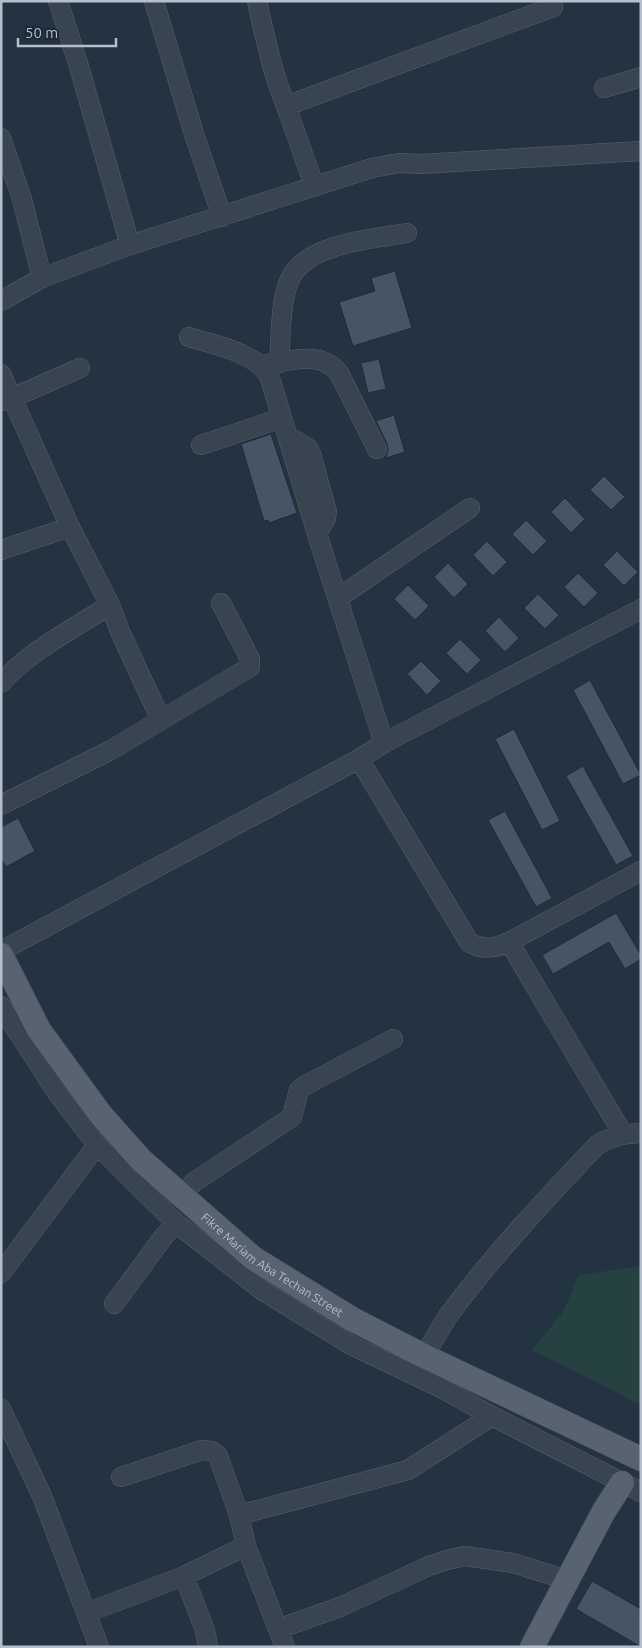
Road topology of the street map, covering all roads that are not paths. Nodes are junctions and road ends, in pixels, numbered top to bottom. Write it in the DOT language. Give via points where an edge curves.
graph roads {
  1 [pos="58,1"];
  2 [pos="154,1"];
  3 [pos="257,1"];
  4 [pos="553,7"];
  5 [pos="641,77"];
  6 [pos="604,88"];
  7 [pos="286,106"];
  8 [pos="1,138"];
  9 [pos="641,151"];
  10 [pos="314,185"];
  11 [pos="222,217"];
  12 [pos="407,233"];
  13 [pos="130,245"];
  14 [pos="42,278"];
  15 [pos="1,301"];
  16 [pos="189,337"];
  17 [pos="270,364"];
  18 [pos="80,368"];
  19 [pos="1,374"];
  20 [pos="7,399"];
  21 [pos="282,418"];
  22 [pos="201,445"];
  23 [pos="377,449"];
  24 [pos="470,508"];
  25 [pos="70,527"];
  26 [pos="1,550"];
  27 [pos="338,598"];
  28 [pos="221,603"];
  29 [pos="110,605"];
  30 [pos="641,609"];
  31 [pos="1,683"];
  32 [pos="161,720"];
  33 [pos="384,743"];
  34 [pos="359,759"];
  35 [pos="1,806"];
  36 [pos="641,871"];
  37 [pos="510,942"];
  38 [pos="1,951"];
  39 [pos="1,955"];
  40 [pos="1,1006"];
  41 [pos="393,1039"];
  42 [pos="632,1133"];
  43 [pos="97,1145"];
  44 [pos="134,1168"];
  45 [pos="182,1197"];
  46 [pos="176,1223"];
  47 [pos="1,1273"];
  48 [pos="114,1304"];
  49 [pos="424,1356"];
  50 [pos="1,1410"];
  51 [pos="492,1416"];
  52 [pos="641,1459"];
  53 [pos="122,1477"];
  54 [pos="632,1488"];
  55 [pos="239,1515"];
  56 [pos="246,1546"];
  57 [pos="184,1576"];
  58 [pos="567,1580"];
  59 [pos="86,1613"];
  60 [pos="278,1629"];
  61 [pos="99,1647"];
  62 [pos="208,1647"];
  63 [pos="285,1647"];
  64 [pos="532,1647"];
  1 -- 13 [label="street"];
  2 -- 11 [label="street"];
  3 -- 7 [label="street" via="268,54"];
  4 -- 7 [label="street"];
  5 -- 6 [label="street"];
  7 -- 10 [label="street"];
  8 -- 14 [label="street" via="22,199"];
  9 -- 10 [label="street" via="399,163"];
  10 -- 11 [label="street"];
  11 -- 13 [label="street"];
  12 -- 17 [label="street" via="339,245 304,261 290,279"];
  13 -- 14 [label="street"];
  14 -- 15 [label="street"];
  16 -- 17 [label="street"];
  17 -- 21 [label="street" via="269,375"];
  17 -- 23 [label="street" via="316,358 332,364"];
  18 -- 20 [label="street"];
  19 -- 20 [label="street"];
  20 -- 25 [label="street"];
  21 -- 22 [label="street"];
  21 -- 27 [label="street"];
  24 -- 27 [label="street"];
  25 -- 26 [label="street"];
  25 -- 29 [label="street"];
  27 -- 33 [label="street"];
  28 -- 32 [label="street" via="250,659 250,667"];
  29 -- 31 [label="street" via="37,652"];
  29 -- 32 [label="street"];
  30 -- 33 [label="street"];
  32 -- 35 [label="street" via="111,750"];
  33 -- 34 [label="street"];
  34 -- 37 [label="street" via="469,942 476,947 495,948"];
  34 -- 38 [label="street"];
  36 -- 37 [label="street"];
  37 -- 42 [label="street"];
  39 -- 44 [label="main road, Fikre Mariam Aba Techan Street" via="38,1030 101,1115"];
  40 -- 43 [label="street" via="58,1094"];
  41 -- 45 [label="street" via="304,1086 299,1090 292,1116 194,1182"];
  42 -- 49 [label="street" via="608,1138 597,1145 530,1215 448,1318"];
  43 -- 44 [label="street"];
  43 -- 47 [label="street"];
  44 -- 45 [label="main road, Fikre Mariam Aba Techan Street"];
  44 -- 46 [label="street"];
  45 -- 49 [label="main road, Fikre Mariam Aba Techan Street" via="279,1276"];
  46 -- 48 [label="street"];
  46 -- 51 [label="street" via="263,1291 351,1346"];
  49 -- 52 [label="main road, Fikre Mariam Aba Techan Street"];
  50 -- 59 [label="street" via="42,1496"];
  51 -- 54 [label="street"];
  51 -- 55 [label="street" via="408,1470"];
  53 -- 55 [label="street" via="202,1450 212,1451 218,1456"];
  54 -- 58 [label="main road" via="604,1511"];
  55 -- 56 [label="street"];
  56 -- 57 [label="street"];
  56 -- 60 [label="street"];
  57 -- 59 [label="street"];
  57 -- 62 [label="street" via="205,1630"];
  58 -- 60 [label="street" via="513,1563 465,1556 429,1566 340,1607"];
  58 -- 64 [label="main road"];
  59 -- 61 [label="street"];
  60 -- 63 [label="street"];
}
